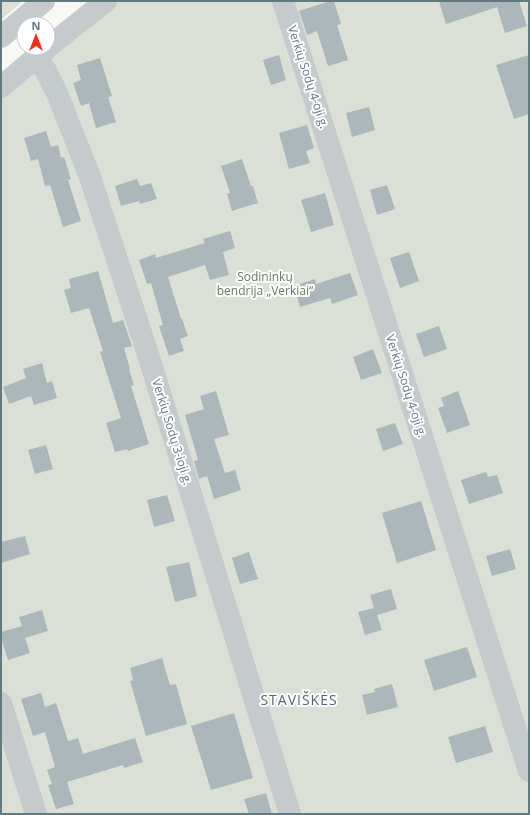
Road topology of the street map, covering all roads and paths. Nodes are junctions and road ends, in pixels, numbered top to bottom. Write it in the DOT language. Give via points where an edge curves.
graph roads {
  1 [pos="44,1"];
  2 [pos="106,1"];
  3 [pos="283,1"];
  4 [pos="1,37"];
  5 [pos="56,41"];
  6 [pos="37,56"];
  7 [pos="44,56"];
  8 [pos="1,87"];
  9 [pos="1,703"];
  10 [pos="529,771"];
  11 [pos="36,814"];
  12 [pos="290,814"];
  1 -- 4 [label="street"];
  2 -- 5 [label="street"];
  3 -- 10 [label="street, Verkių Sodų 4-oji g."];
  6 -- 8 [label="street"];
  7 -- 12 [label="street, Verkių Sodų 3-ioji g." via="46,71 90,177 146,348"];
  9 -- 11 [label="street"];
}
